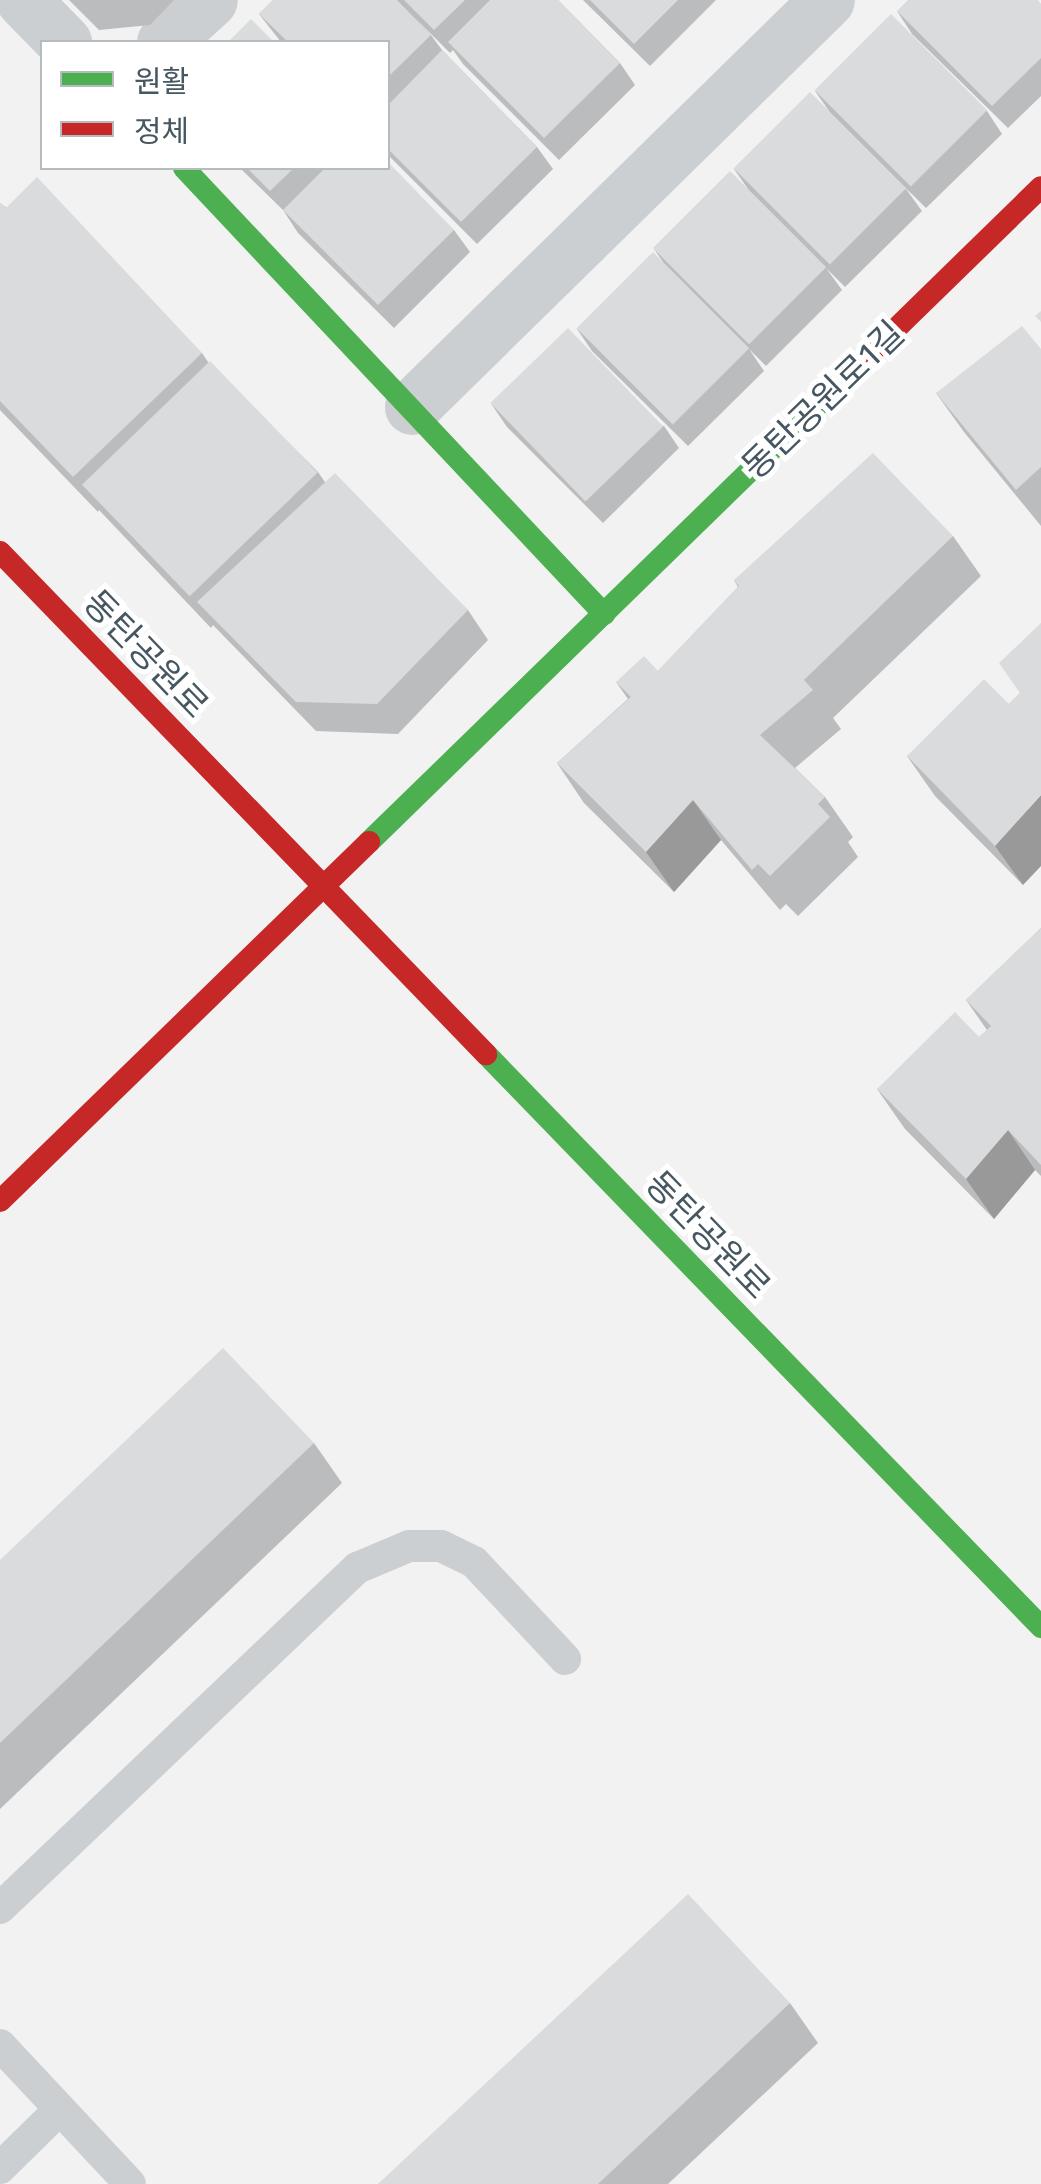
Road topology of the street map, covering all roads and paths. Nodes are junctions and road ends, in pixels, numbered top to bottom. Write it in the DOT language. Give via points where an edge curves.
graph roads {
  1 [pos="23,0"];
  2 [pos="210,0"];
  3 [pos="827,0"];
  4 [pos="62,40"];
  5 [pos="166,40"];
  6 [pos="186,170"];
  7 [pos="1041,187"];
  8 [pos="412,406"];
  9 [pos="0,552"];
  10 [pos="604,614"];
  11 [pos="323,892"];
  12 [pos="0,1201"];
  13 [pos="1041,1627"];
  14 [pos="565,1658"];
  15 [pos="0,1908"];
  16 [pos="0,2045"];
  17 [pos="60,2109"];
  18 [pos="0,2168"];
  19 [pos="130,2184"];
  1 -- 4 [label="street"];
  2 -- 5 [label="street"];
  3 -- 8 [label="street"];
  6 -- 8 [label="street"];
  7 -- 10 [label="street, 동탄공원로1길"];
  8 -- 10 [label="street"];
  9 -- 11 [label="street, 동탄공원로"];
  10 -- 11 [label="street, 동탄공원로1길"];
  11 -- 12 [label="street"];
  11 -- 13 [label="street, 동탄공원로"];
  14 -- 15 [label="lane" via="474,1562 425,1546 374,1561"];
  16 -- 17 [label="lane"];
  17 -- 18 [label="lane"];
  17 -- 19 [label="lane"];
}
